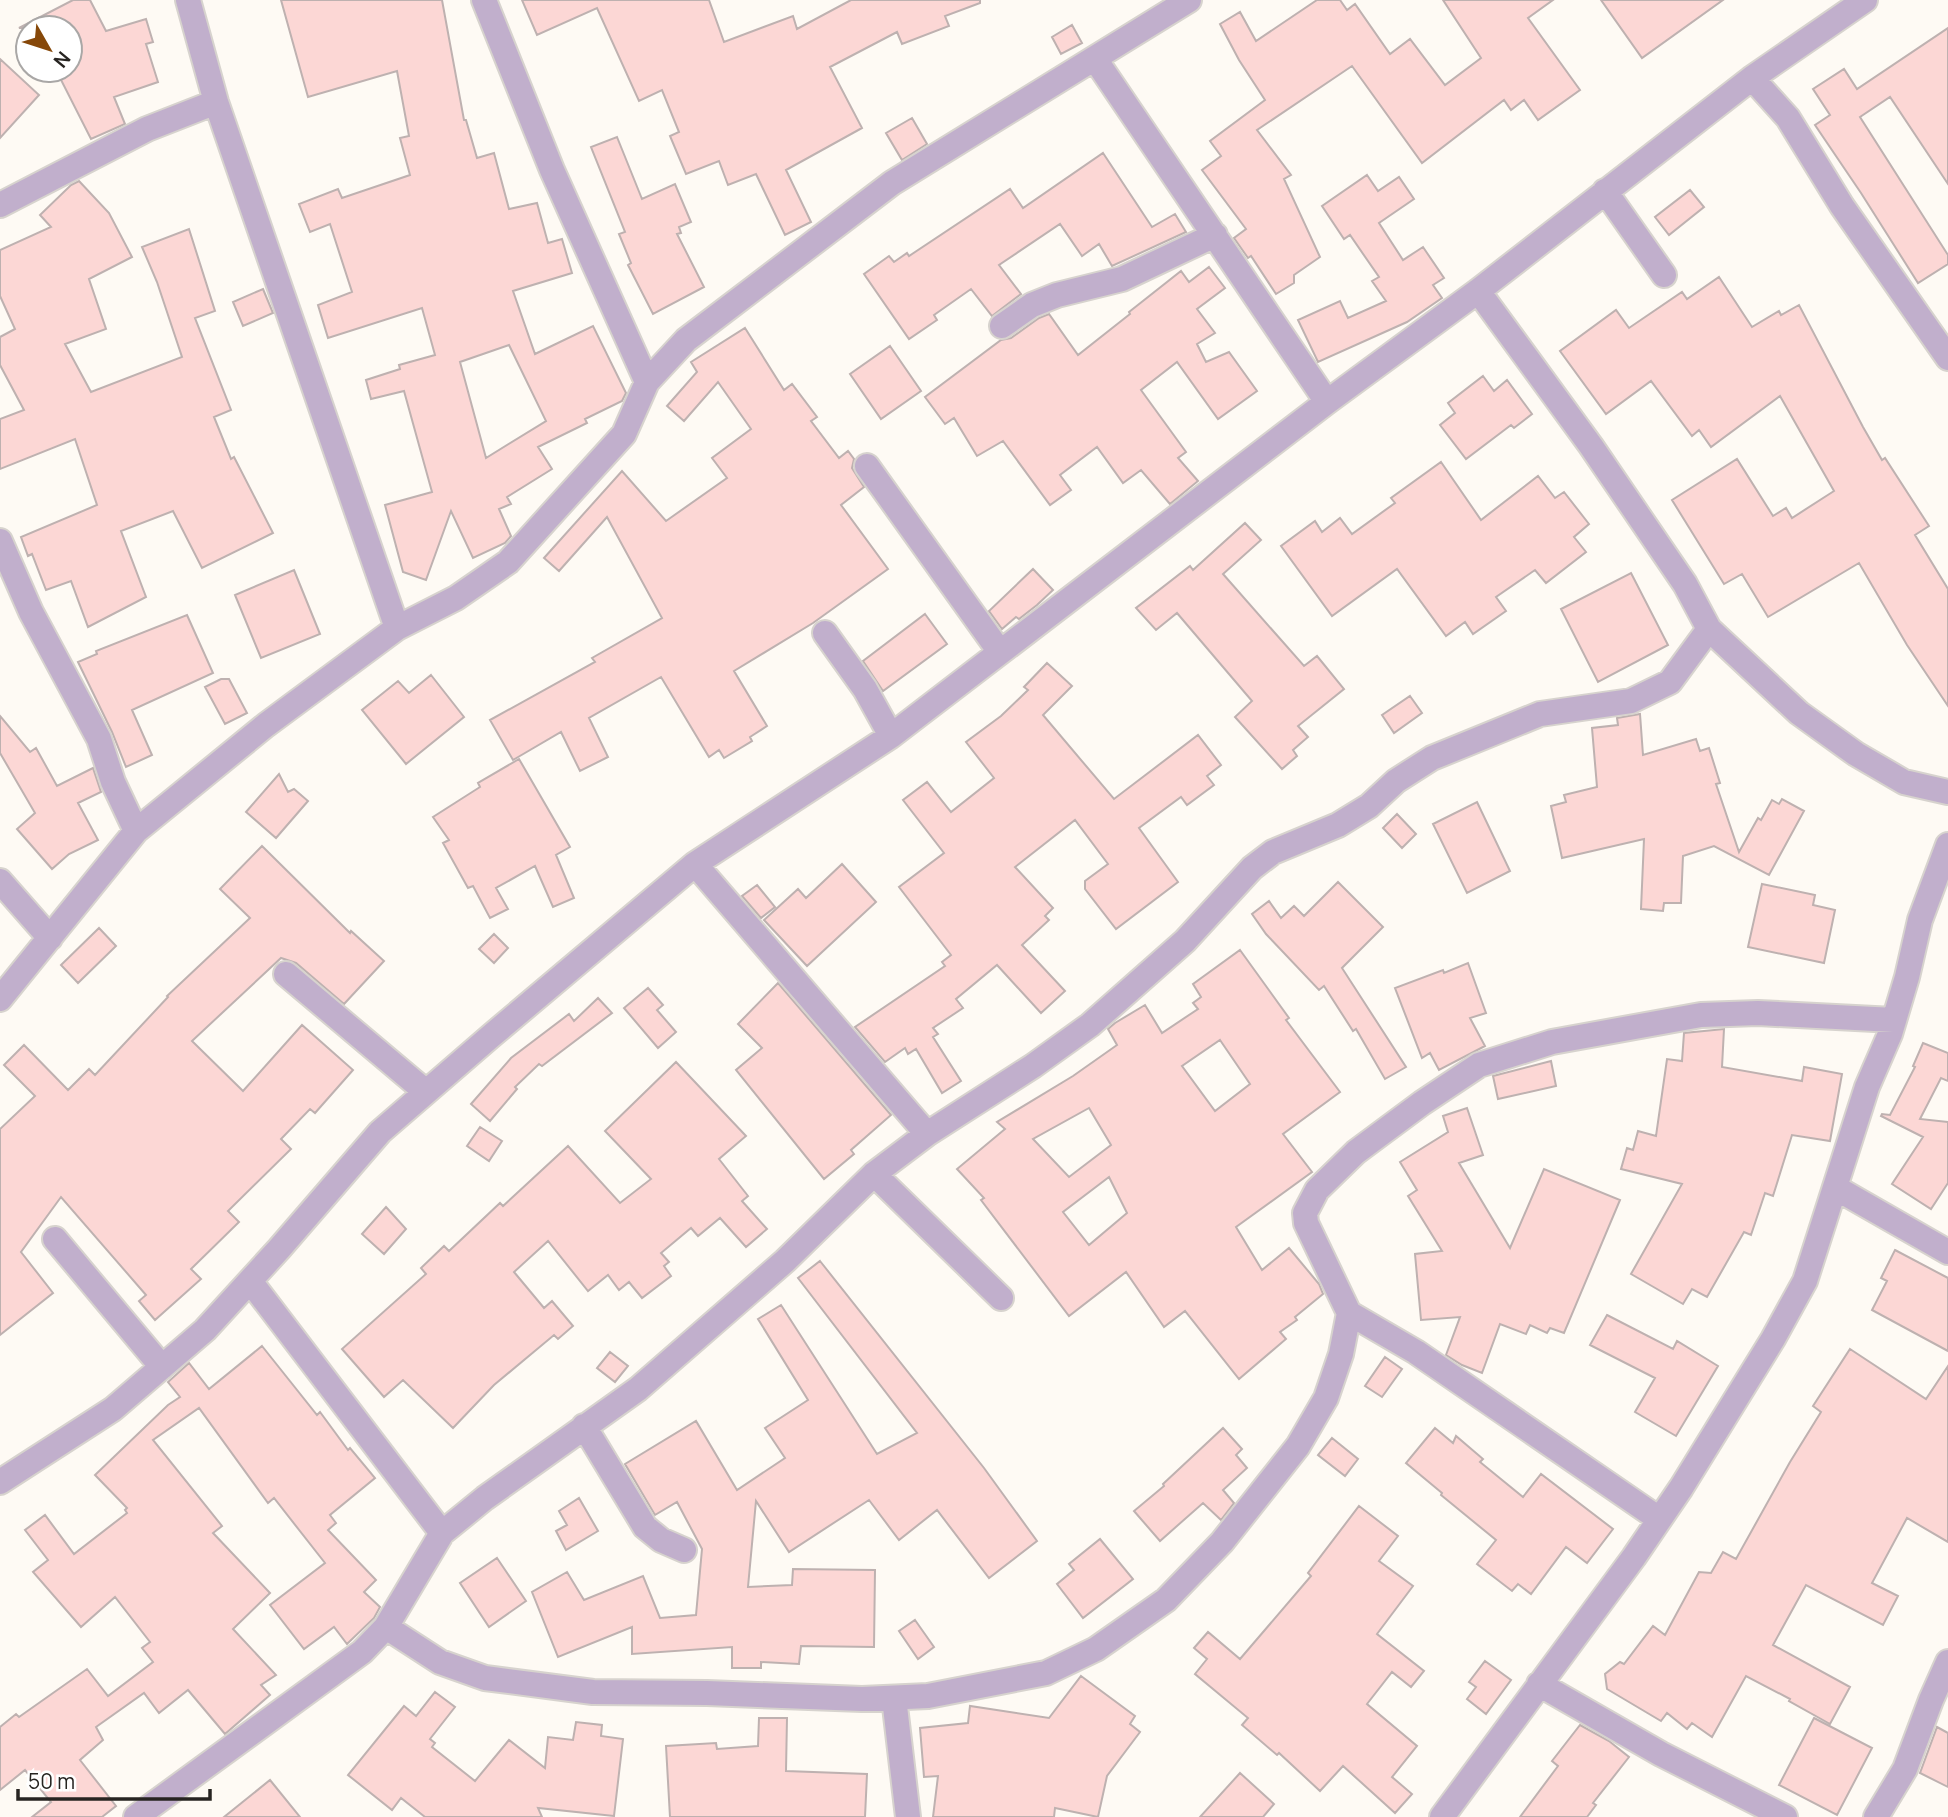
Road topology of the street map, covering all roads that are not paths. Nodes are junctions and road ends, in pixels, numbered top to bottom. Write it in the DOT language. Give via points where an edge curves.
graph roads {
  1 [pos="188,0"];
  2 [pos="484,0"];
  3 [pos="1189,0"];
  4 [pos="1865,0"];
  5 [pos="1095,59"];
  6 [pos="1752,78"];
  7 [pos="216,102"];
  8 [pos="1605,191"];
  9 [pos="0,205"];
  10 [pos="1215,235"];
  11 [pos="1664,275"];
  12 [pos="1478,291"];
  13 [pos="1002,326"];
  14 [pos="1948,358"];
  15 [pos="647,382"];
  16 [pos="1327,402"];
  17 [pos="867,466"];
  18 [pos="0,541"];
  19 [pos="397,628"];
  20 [pos="1709,629"];
  21 [pos="825,633"];
  22 [pos="1000,652"];
  23 [pos="891,736"];
  24 [pos="1948,792"];
  25 [pos="136,831"];
  26 [pos="1948,845"];
  27 [pos="695,864"];
  28 [pos="0,881"];
  29 [pos="50,938"];
  30 [pos="286,974"];
  31 [pos="0,999"];
  32 [pos="1894,1020"];
  33 [pos="426,1092"];
  34 [pos="926,1134"];
  35 [pos="874,1174"];
  36 [pos="1836,1188"];
  37 [pos="55,1239"];
  38 [pos="1948,1252"];
  39 [pos="250,1281"];
  40 [pos="1000,1298"];
  41 [pos="1349,1313"];
  42 [pos="162,1367"];
  43 [pos="584,1426"];
  44 [pos="0,1482"];
  45 [pos="1659,1520"];
  46 [pos="442,1534"];
  47 [pos="684,1550"];
  48 [pos="386,1628"];
  49 [pos="1948,1662"];
  50 [pos="1539,1684"];
  51 [pos="894,1698"];
  52 [pos="1939,1706"];
  53 [pos="136,1817"];
  54 [pos="908,1817"];
  55 [pos="1442,1817"];
  56 [pos="1785,1817"];
  57 [pos="1876,1817"];
  1 -- 7 [label="street"];
  2 -- 15 [label="street" via="552,170"];
  3 -- 5 [label="street"];
  4 -- 6 [label="street"];
  5 -- 10 [label="street"];
  5 -- 15 [label="street" via="892,183 686,341"];
  6 -- 8 [label="street"];
  6 -- 14 [label="street" via="1788,118 1842,206"];
  7 -- 9 [label="street" via="147,129"];
  7 -- 19 [label="street"];
  8 -- 11 [label="street"];
  8 -- 12 [label="street"];
  10 -- 13 [label="street" via="1122,279 1032,305"];
  10 -- 16 [label="street"];
  12 -- 16 [label="street"];
  12 -- 20 [label="street" via="1591,446 1685,584"];
  15 -- 19 [label="street" via="624,434 508,562 456,598"];
  16 -- 22 [label="street"];
  17 -- 22 [label="street"];
  18 -- 25 [label="street" via="31,612 99,738"];
  19 -- 25 [label="street" via="266,725"];
  20 -- 24 [label="street" via="1799,713 1856,754 1904,782"];
  20 -- 34 [label="street" via="1670,682 1631,701 1540,714 1432,758 1338,825 1273,852 1252,867 1185,941 1090,1026"];
  21 -- 23 [label="street"];
  22 -- 23 [label="street"];
  23 -- 27 [label="street"];
  25 -- 29 [label="street"];
  26 -- 32 [label="street" via="1920,920"];
  27 -- 33 [label="street"];
  27 -- 34 [label="street"];
  28 -- 29 [label="street"];
  29 -- 31 [label="street"];
  30 -- 33 [label="street"];
  32 -- 36 [label="street" via="1867,1087"];
  32 -- 41 [label="street" via="1701,1015 1552,1042 1479,1065 1356,1152 1309,1202 1306,1223"];
  33 -- 39 [label="street" via="380,1132"];
  34 -- 35 [label="street"];
  35 -- 40 [label="street"];
  35 -- 43 [label="street" via="785,1261 638,1389"];
  36 -- 38 [label="street"];
  36 -- 45 [label="street" via="1805,1281"];
  37 -- 42 [label="street"];
  39 -- 42 [label="street" via="205,1331"];
  39 -- 46 [label="street"];
  41 -- 45 [label="street" via="1416,1352"];
  41 -- 51 [label="street" via="1326,1398 1298,1446 1222,1542 1166,1600 1096,1649 1046,1673 928,1696"];
  42 -- 44 [label="street" via="113,1409"];
  43 -- 46 [label="street"];
  43 -- 47 [label="street" via="645,1527 660,1540"];
  45 -- 50 [label="street"];
  46 -- 48 [label="street"];
  48 -- 51 [label="street" via="440,1662 485,1678 593,1692"];
  48 -- 53 [label="street" via="338,1671"];
  49 -- 52 [label="street"];
  50 -- 55 [label="street"];
  50 -- 56 [label="street" via="1661,1754"];
  51 -- 54 [label="street"];
  52 -- 57 [label="street"];
}
